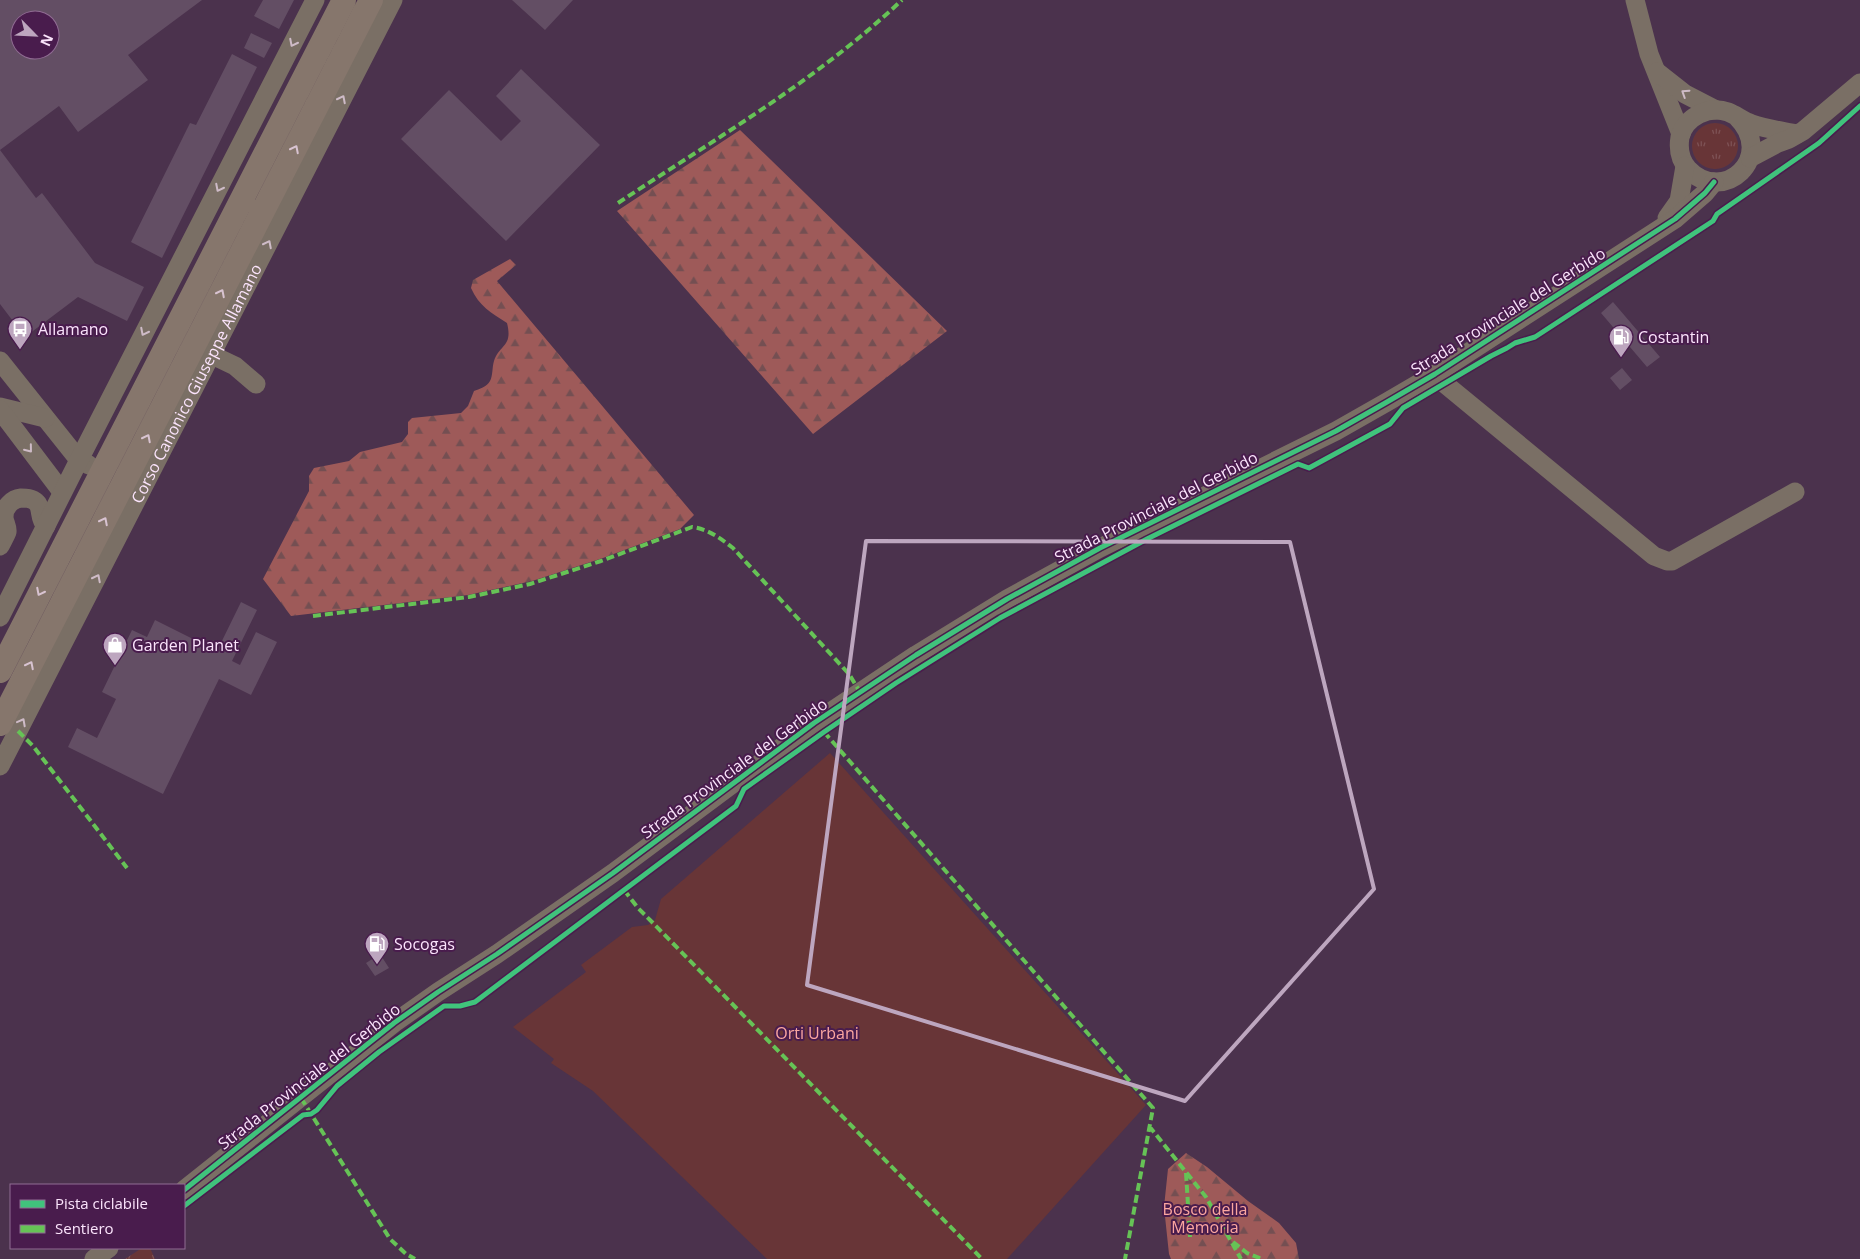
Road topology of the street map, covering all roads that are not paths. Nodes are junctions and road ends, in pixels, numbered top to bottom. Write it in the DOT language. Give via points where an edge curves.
graph roads {
  1 [pos="315,0"];
  2 [pos="344,0"];
  3 [pos="372,0"];
  4 [pos="393,0"];
  5 [pos="1635,0"];
  6 [pos="1656,71"];
  7 [pos="1860,83"];
  8 [pos="1716,110"];
  9 [pos="1737,117"];
  10 [pos="1681,134"];
  11 [pos="1797,134"];
  12 [pos="1750,158"];
  13 [pos="1685,166"];
  14 [pos="1714,182"];
  15 [pos="1661,228"];
  16 [pos="212,355"];
  17 [pos="0,361"];
  18 [pos="1436,374"];
  19 [pos="256,384"];
  20 [pos="0,408"];
  21 [pos="45,418"];
  22 [pos="79,460"];
  23 [pos="103,471"];
  24 [pos="134,485"];
  25 [pos="62,492"];
  26 [pos="1796,492"];
  27 [pos="46,526"];
  28 [pos="0,546"];
  29 [pos="0,617"];
  30 [pos="0,671"];
  31 [pos="0,724"];
  32 [pos="0,766"];
  33 [pos="185,1189"];
  34 [pos="108,1249"];
  35 [pos="94,1259"];
  1 -- 22 [label="street, one-way"];
  2 -- 23 [label="main road"];
  24 -- 3 [label="main road, Corso Canonico Giuseppe Allamano, one-way"];
  16 -- 4 [label="street, Corso Canonico Giuseppe Allamano, one-way"];
  5 -- 6 [label="street, Strada Provinciale del Gerbido"];
  8 -- 6 [label="street, one-way" via="1685,94"];
  6 -- 10 [label="street, Strada Provinciale del Gerbido"];
  7 -- 11 [label="street, Strada Provinciale del Gerbido"];
  8 -- 9 [label="street"];
  8 -- 10 [label="street" via="1695,116"];
  9 -- 11 [label="street" via="1752,124"];
  9 -- 12 [label="street" via="1750,135"];
  10 -- 13 [label="street, Strada Provinciale del Gerbido" via="1680,150"];
  11 -- 12 [label="street, Strada Provinciale del Gerbido"];
  12 -- 14 [label="street, Strada Provinciale del Gerbido" via="1736,176"];
  13 -- 14 [label="street" via="1693,175"];
  13 -- 15 [label="street, Strada Provinciale del Gerbido" via="1679,201"];
  14 -- 15 [label="street, Strada Provinciale del Gerbido"];
  15 -- 18 [label="street, Strada Provinciale del Gerbido"];
  16 -- 19 [label="street" via="235,366"];
  16 -- 24 [label="street, Corso Canonico Giuseppe Allamano"];
  17 -- 21 [label="street"];
  18 -- 26 [label="street" via="1654,556 1666,562"];
  18 -- 33 [label="street, Strada Provinciale del Gerbido" via="1336,431 1057,570 916,655 814,722 613,873 394,1023"];
  20 -- 21 [label="street"];
  20 -- 25 [label="street, one-way"];
  21 -- 22 [label="street"];
  22 -- 23 [label="street"];
  22 -- 25 [label="street"];
  23 -- 24 [label="street"];
  23 -- 30 [label="main road, one-way"];
  31 -- 24 [label="main road, Corso Canonico Giuseppe Allamano, one-way"];
  32 -- 24 [label="street, Corso Canonico Giuseppe Allamano, one-way"];
  25 -- 27 [label="street"];
  27 -- 28 [label="street" via="41,522 40,507 36,502 16,499 6,510 7,529"];
  27 -- 29 [label="street"];
  34 -- 35 [label="street"];
}
